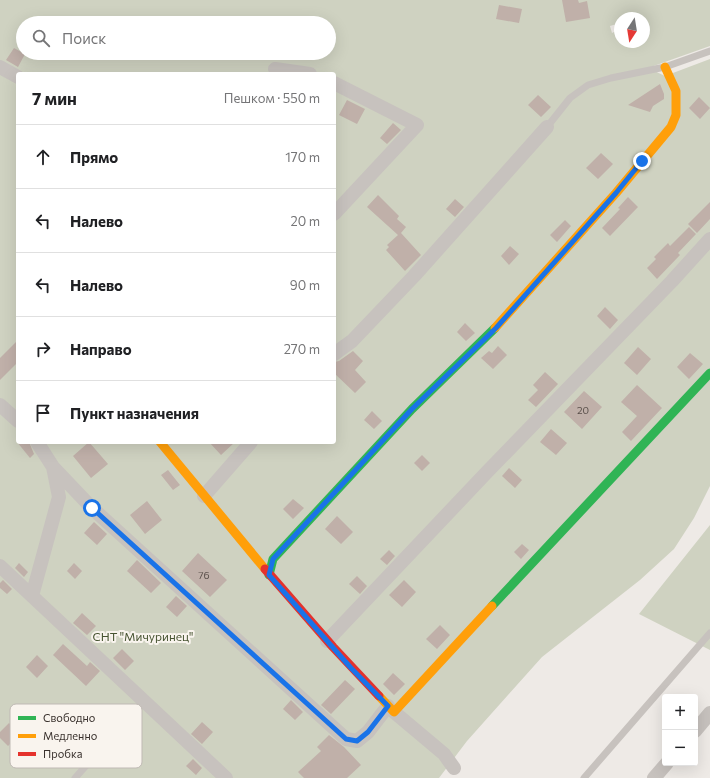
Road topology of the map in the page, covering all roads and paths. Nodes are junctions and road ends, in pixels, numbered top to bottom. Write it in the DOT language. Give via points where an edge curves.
graph roads {
  1 [pos="710,51"];
  2 [pos="0,67"];
  3 [pos="665,68"];
  4 [pos="275,69"];
  5 [pos="296,72"];
  6 [pos="16,76"];
  7 [pos="336,84"];
  8 [pos="546,127"];
  9 [pos="336,212"];
  10 [pos="710,239"];
  11 [pos="336,353"];
  12 [pos="710,373"];
  13 [pos="0,405"];
  14 [pos="16,419"];
  15 [pos="38,444"];
  16 [pos="162,444"];
  17 [pos="249,444"];
  18 [pos="53,467"];
  19 [pos="204,496"];
  20 [pos="0,566"];
  21 [pos="269,575"];
  22 [pos="32,596"];
  23 [pos="710,633"];
  24 [pos="327,641"];
  25 [pos="144,702"];
  26 [pos="391,709"];
  27 [pos="710,713"];
  28 [pos="698,727"];
  29 [pos="664,766"];
  30 [pos="84,768"];
  31 [pos="454,768"];
  32 [pos="75,778"];
  33 [pos="226,778"];
  34 [pos="584,778"];
  35 [pos="654,778"];
  1 -- 3 [label="lane"];
  2 -- 6 [label="street"];
  3 -- 8 [label="lane" via="588,85 570,98"];
  3 -- 21 [label="street" via="676,91 676,115 671,127 496,328 412,409 273,559"];
  4 -- 5 [label="street"];
  7 -- 9 [label="street" via="417,125"];
  8 -- 11 [label="street" via="414,276 352,341"];
  10 -- 24 [label="street"];
  12 -- 26 [label="street"];
  13 -- 14 [label="street"];
  15 -- 18 [label="street"];
  16 -- 19 [label="street"];
  17 -- 19 [label="street"];
  18 -- 22 [label="street" via="59,497"];
  18 -- 26 [label="street" via="92,508 346,739 357,741"];
  19 -- 21 [label="street"];
  20 -- 22 [label="street"];
  21 -- 24 [label="street"];
  22 -- 25 [label="street"];
  23 -- 34 [label="lane"];
  24 -- 26 [label="street"];
  25 -- 33 [label="street"];
  26 -- 31 [label="street" via="444,754"];
  27 -- 28 [label="street"];
  29 -- 35 [label="street"];
  30 -- 32 [label="lane"];
}
